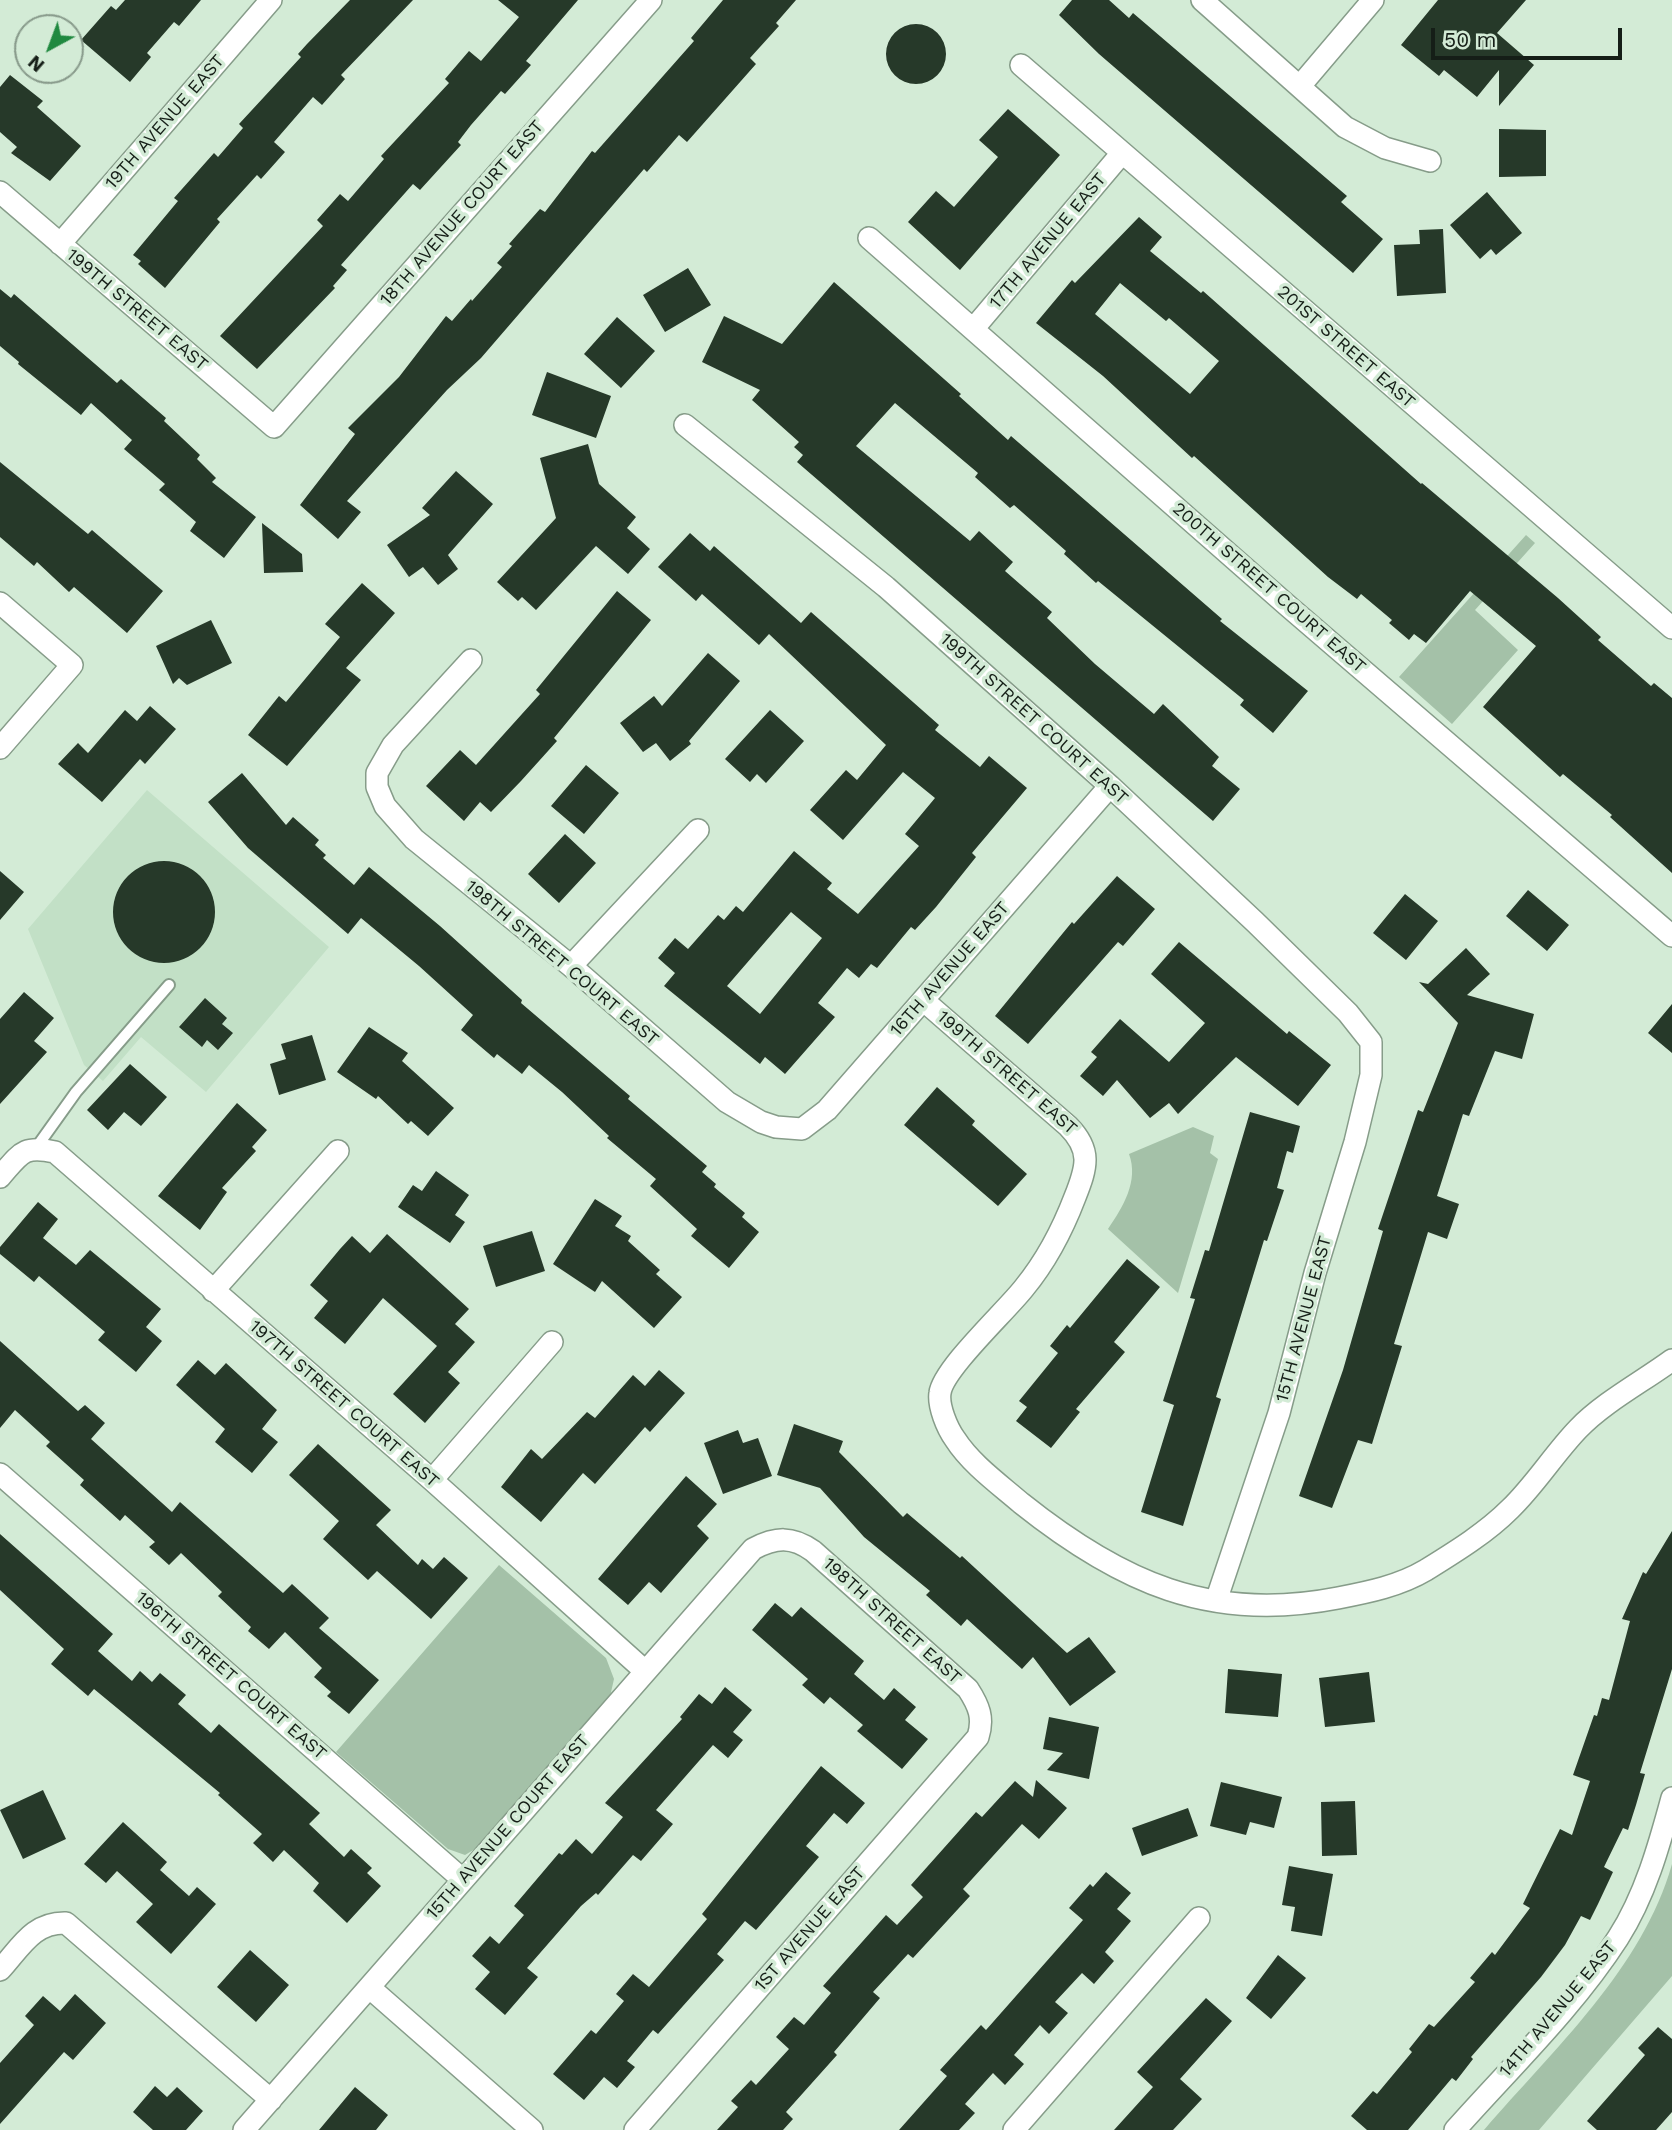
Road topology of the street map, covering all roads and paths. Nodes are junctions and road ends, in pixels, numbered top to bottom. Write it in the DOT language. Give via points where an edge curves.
graph roads {
  1 [pos="271,0"];
  2 [pos="651,0"];
  3 [pos="1202,0"];
  4 [pos="1373,0"];
  5 [pos="1021,65"];
  6 [pos="1300,86"];
  7 [pos="1122,153"];
  8 [pos="1430,161"];
  9 [pos="0,192"];
  10 [pos="869,238"];
  11 [pos="60,244"];
  12 [pos="974,328"];
  13 [pos="685,425"];
  14 [pos="274,427"];
  15 [pos="0,603"];
  16 [pos="1672,628"];
  17 [pos="471,660"];
  18 [pos="0,748"];
  19 [pos="1110,786"];
  20 [pos="698,831"];
  21 [pos="1672,936"];
  22 [pos="572,966"];
  23 [pos="169,985"];
  24 [pos="923,1000"];
  25 [pos="1366,1033"];
  26 [pos="776,1127"];
  27 [pos="36,1148"];
  28 [pos="338,1151"];
  29 [pos="0,1177"];
  30 [pos="213,1291"];
  31 [pos="552,1342"];
  32 [pos="1672,1360"];
  33 [pos="0,1474"];
  34 [pos="432,1480"];
  35 [pos="781,1540"];
  36 [pos="1216,1601"];
  37 [pos="645,1671"];
  38 [pos="982,1725"];
  39 [pos="1672,1798"];
  40 [pos="462,1879"];
  41 [pos="1199,1918"];
  42 [pos="0,1970"];
  43 [pos="370,1987"];
  44 [pos="271,2100"];
  45 [pos="244,2130"];
  46 [pos="532,2130"];
  47 [pos="635,2130"];
  48 [pos="1014,2130"];
  49 [pos="1455,2130"];
  1 -- 11 [label="street, 19TH AVENUE EAST"];
  2 -- 14 [label="street, 18TH AVENUE COURT EAST"];
  3 -- 6 [label="street"];
  4 -- 6 [label="street"];
  5 -- 7 [label="street, 201ST STREET EAST"];
  6 -- 8 [label="street" via="1345,127 1385,148"];
  7 -- 12 [label="street, 17TH AVENUE EAST"];
  7 -- 16 [label="street, 201ST STREET EAST"];
  9 -- 11 [label="street, 199TH STREET EAST"];
  10 -- 12 [label="street, 200TH STREET COURT EAST"];
  11 -- 14 [label="street, 199TH STREET EAST"];
  12 -- 21 [label="street, 200TH STREET COURT EAST"];
  13 -- 19 [label="street, 199TH STREET COURT EAST" via="886,587"];
  15 -- 18 [label="street" via="72,665"];
  17 -- 22 [label="street, 198TH STREET COURT EAST" via="393,746 377,773 377,787 384,806 414,839"];
  19 -- 24 [label="street, 16TH AVENUE EAST"];
  19 -- 25 [label="street, 199TH STREET COURT EAST"];
  20 -- 22 [label="street"];
  22 -- 26 [label="street, 198TH STREET COURT EAST" via="727,1102"];
  23 -- 27 [label="lane" via="76,1092"];
  24 -- 26 [label="street, 16TH AVENUE EAST" via="815,1122 802,1129"];
  24 -- 36 [label="street, 199TH STREET EAST" via="1068,1126 1083,1140 1086,1150 1081,1184 1061,1234 1025,1287 950,1372 940,1392 943,1414 955,1439 992,1478 1098,1560 1145,1581"];
  25 -- 36 [label="street, 15TH AVENUE EAST" via="1371,1042 1371,1075 1355,1142 1279,1413"];
  27 -- 29 [label="street" via="23,1151"];
  27 -- 30 [label="street, 197TH STREET COURT EAST" via="55,1152"];
  28 -- 30 [label="street"];
  30 -- 34 [label="street, 197TH STREET COURT EAST"];
  31 -- 34 [label="street"];
  32 -- 36 [label="street" via="1580,1427 1511,1508 1482,1534 1422,1572 1380,1590 1307,1604"];
  33 -- 40 [label="street, 196TH STREET COURT EAST"];
  34 -- 37 [label="street, 197TH STREET COURT EAST"];
  35 -- 37 [label="street, 15TH AVENUE COURT EAST" via="753,1549"];
  35 -- 38 [label="street, 198TH STREET EAST" via="795,1539 813,1550 968,1689 979,1706"];
  37 -- 40 [label="street, 15TH AVENUE COURT EAST"];
  38 -- 47 [label="street, 1ST AVENUE EAST" via="978,1737"];
  39 -- 49 [label="street, 14TH AVENUE EAST" via="1649,1875 1619,1936 1558,2015"];
  40 -- 43 [label="street, 15TH AVENUE COURT EAST"];
  41 -- 48 [label="street"];
  42 -- 44 [label="street" via="40,1926 66,1923"];
  43 -- 44 [label="street, 15TH AVENUE COURT EAST"];
  43 -- 46 [label="street"];
  44 -- 45 [label="street, 15TH AVENUE COURT EAST"];
}
